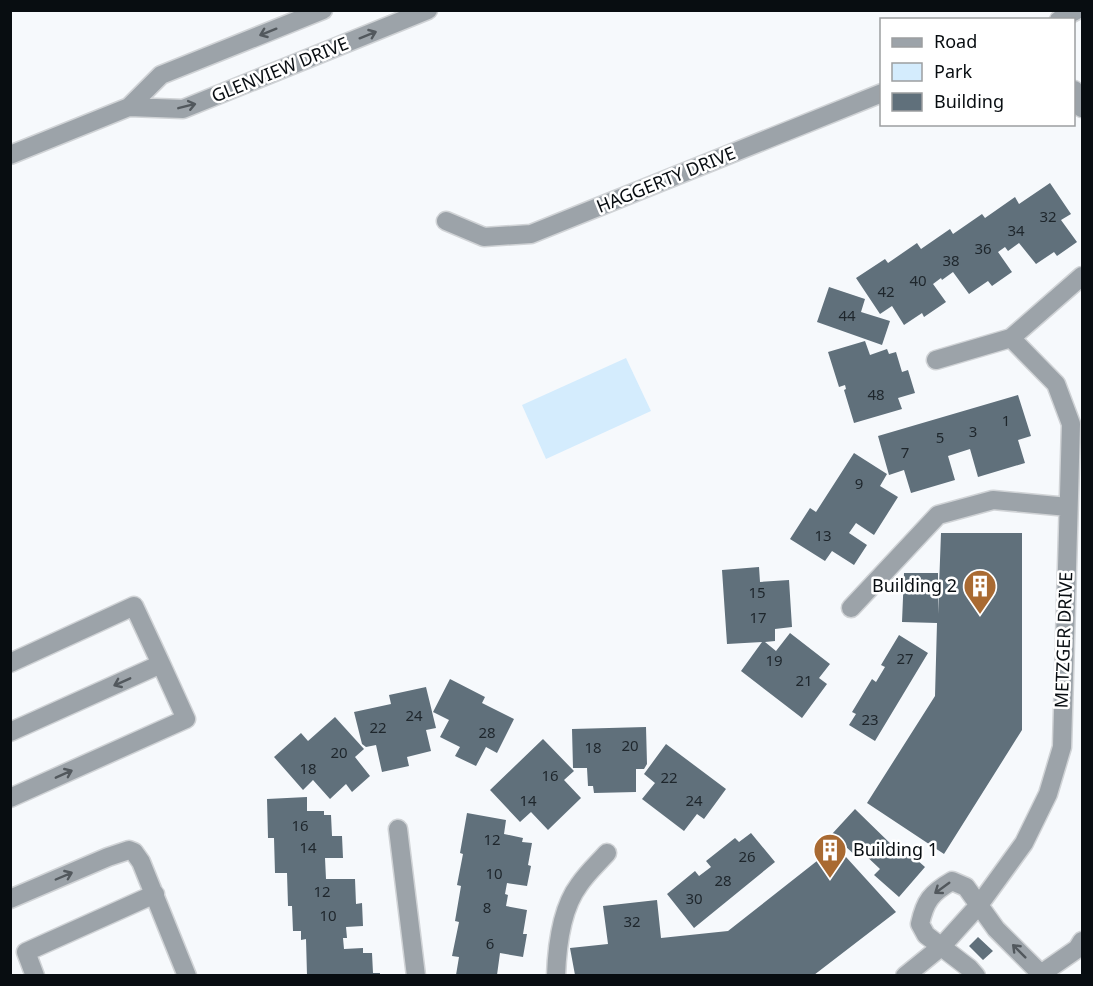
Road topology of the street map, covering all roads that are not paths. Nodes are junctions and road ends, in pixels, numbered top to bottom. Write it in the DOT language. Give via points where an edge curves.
graph roads {
  1 [pos="323,10"];
  2 [pos="428,10"];
  3 [pos="1077,10"];
  4 [pos="407,14"];
  5 [pos="1063,18"];
  6 [pos="1075,92"];
  7 [pos="880,94"];
  8 [pos="129,107"];
  9 [pos="1083,108"];
  10 [pos="10,155"];
  11 [pos="446,221"];
  12 [pos="1083,276"];
  13 [pos="1011,338"];
  14 [pos="936,360"];
  15 [pos="1068,507"];
  16 [pos="851,608"];
  17 [pos="10,663"];
  18 [pos="161,664"];
  19 [pos="10,732"];
  20 [pos="10,798"];
  21 [pos="398,829"];
  22 [pos="607,852"];
  23 [pos="155,894"];
  24 [pos="10,899"];
  25 [pos="979,905"];
  26 [pos="1083,941"];
  27 [pos="942,946"];
  28 [pos="35,975"];
  29 [pos="187,975"];
  30 [pos="416,975"];
  31 [pos="556,975"];
  32 [pos="904,975"];
  33 [pos="976,975"];
  34 [pos="1040,975"];
  1 -- 8 [label="street, GLENVIEW DRIVE, one-way" via="161,75"];
  2 -- 4 [label="street, GLENVIEW DRIVE"];
  3 -- 5 [label="street"];
  8 -- 4 [label="street, GLENVIEW DRIVE, one-way" via="183,109"];
  6 -- 9 [label="street"];
  7 -- 11 [label="street, HAGGERTY DRIVE" via="531,234 484,237"];
  8 -- 10 [label="street, GLENVIEW DRIVE"];
  12 -- 13 [label="street"];
  13 -- 14 [label="street"];
  13 -- 15 [label="street, METZGER DRIVE" via="1056,384 1071,424"];
  15 -- 16 [label="street" via="993,500 938,515"];
  15 -- 25 [label="street, METZGER DRIVE" via="1062,747 1048,794 1024,843"];
  17 -- 18 [label="street" via="134,606"];
  18 -- 19 [label="street, one-way"];
  20 -- 18 [label="street, one-way" via="186,719"];
  21 -- 30 [label="street"];
  22 -- 31 [label="street" via="578,886 567,909"];
  24 -- 23 [label="street, one-way" via="129,850 141,862"];
  23 -- 28 [label="street" via="26,952"];
  23 -- 29 [label="street"];
  25 -- 27 [label="street, METZGER DRIVE"];
  25 -- 27 [label="street, one-way" via="966,887 952,881 938,889 924,906 920,924"];
  34 -- 25 [label="street, one-way"];
  26 -- 34 [label="street"];
  27 -- 32 [label="street, METZGER DRIVE"];
  27 -- 33 [label="street"];
}
